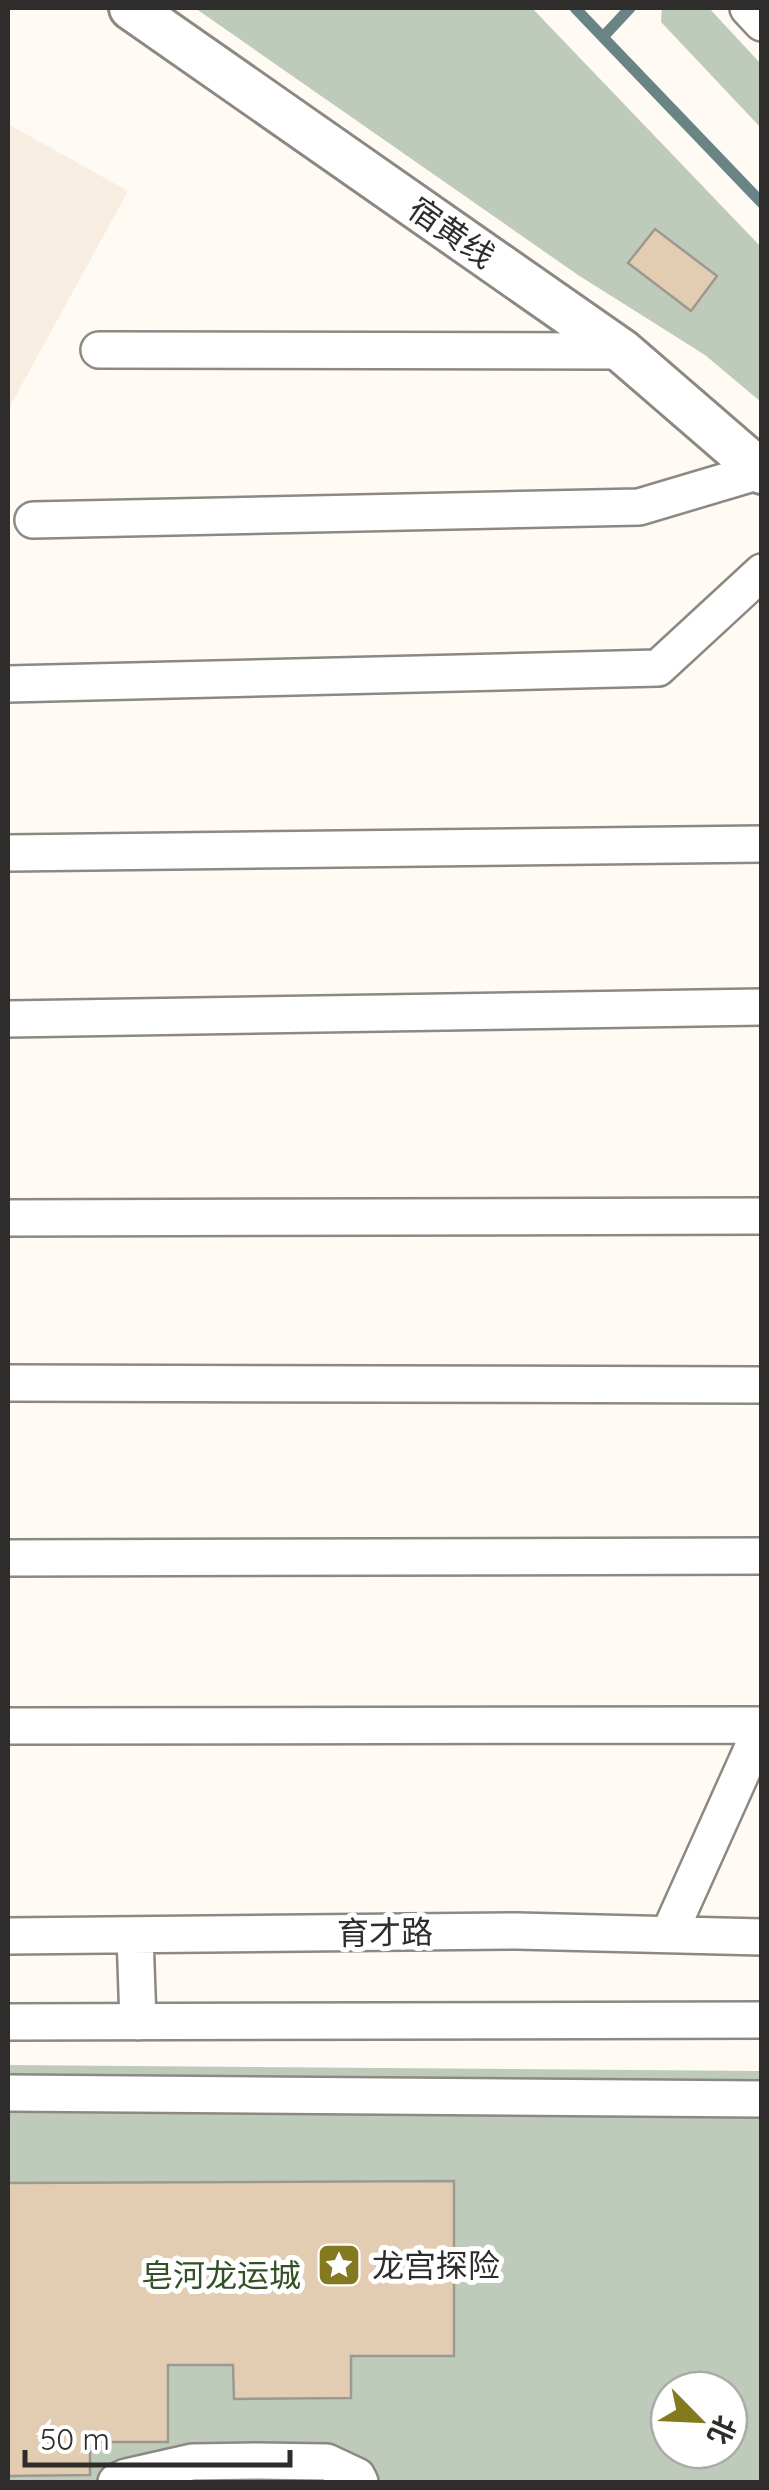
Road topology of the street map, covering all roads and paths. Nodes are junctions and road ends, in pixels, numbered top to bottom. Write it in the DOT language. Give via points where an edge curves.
graph roads {
  1 [pos="131,8"];
  2 [pos="748,8"];
  3 [pos="762,22"];
  4 [pos="99,350"];
  5 [pos="622,351"];
  6 [pos="761,472"];
  7 [pos="33,520"];
  8 [pos="762,572"];
  9 [pos="8,684"];
  10 [pos="762,844"];
  11 [pos="8,854"];
  12 [pos="762,1008"];
  13 [pos="8,1019"];
  14 [pos="762,1216"];
  15 [pos="8,1218"];
  16 [pos="8,1383"];
  17 [pos="762,1385"];
  18 [pos="762,1556"];
  19 [pos="8,1558"];
  20 [pos="8,1726"];
  21 [pos="762,1726"];
  22 [pos="669,1934"];
  23 [pos="135,1935"];
  24 [pos="8,1936"];
  25 [pos="762,1937"];
  26 [pos="762,2020"];
  27 [pos="8,2022"];
  28 [pos="138,2022"];
  29 [pos="8,2093"];
  30 [pos="762,2099"];
  31 [pos="116,2482"];
  32 [pos="360,2482"];
  1 -- 5 [label="main road, 宿黄线"];
  2 -- 3 [label="street"];
  4 -- 5 [label="street"];
  5 -- 6 [label="main road, 宿黄线"];
  6 -- 7 [label="street" via="639,507"];
  8 -- 9 [label="street" via="658,668"];
  10 -- 11 [label="street"];
  12 -- 13 [label="street"];
  14 -- 15 [label="street"];
  16 -- 17 [label="street"];
  18 -- 19 [label="street"];
  20 -- 21 [label="street"];
  21 -- 22 [label="street"];
  22 -- 23 [label="street, 育才路"];
  22 -- 25 [label="street, 育才路"];
  23 -- 24 [label="street, 育才路"];
  23 -- 28 [label="street"];
  26 -- 28 [label="street"];
  27 -- 28 [label="street"];
  29 -- 30 [label="street"];
  31 -- 32 [label="street" via="192,2462 257,2460 327,2462"];
}
